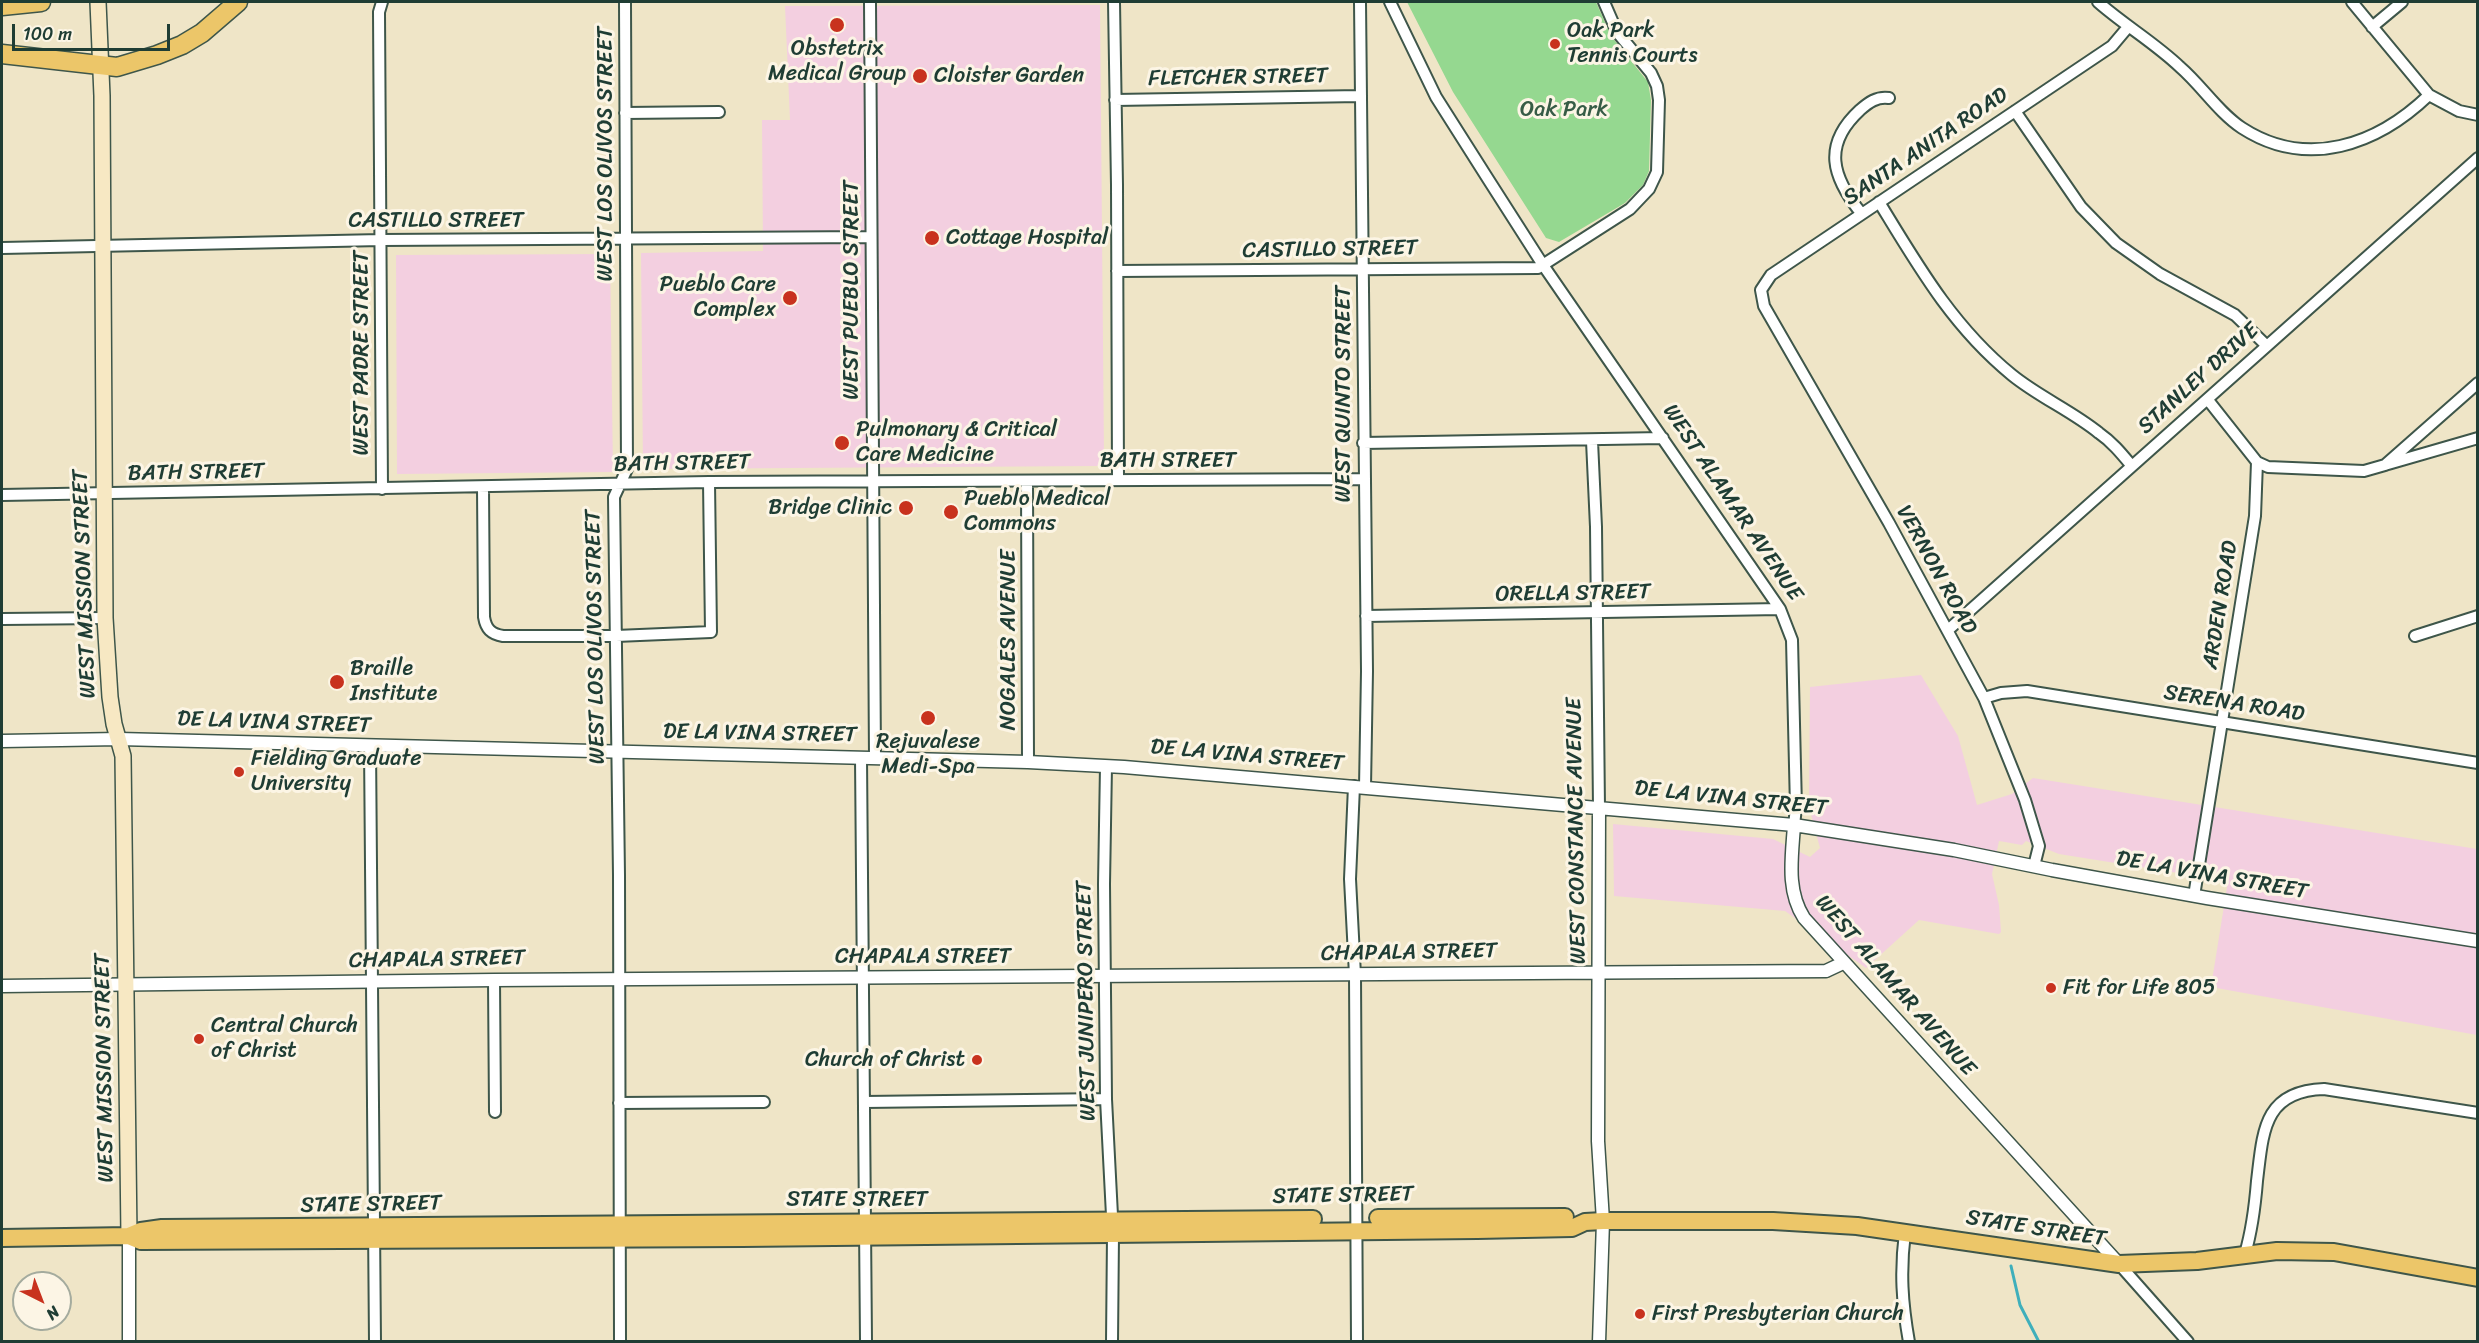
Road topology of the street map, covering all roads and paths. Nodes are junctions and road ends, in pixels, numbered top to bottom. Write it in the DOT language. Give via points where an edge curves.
graph roads {
  1 [pos="41,2"];
  2 [pos="98,2"];
  3 [pos="238,2"];
  4 [pos="382,2"];
  5 [pos="625,2"];
  6 [pos="870,2"];
  7 [pos="1114,2"];
  8 [pos="1360,2"];
  9 [pos="1390,2"];
  10 [pos="1604,2"];
  11 [pos="2098,2"];
  12 [pos="2352,2"];
  13 [pos="2402,2"];
  14 [pos="2,6"];
  15 [pos="2128,27"];
  16 [pos="2372,27"];
  17 [pos="2,54"];
  18 [pos="99,65"];
  19 [pos="2429,95"];
  20 [pos="1360,96"];
  21 [pos="1889,98"];
  22 [pos="1115,100"];
  23 [pos="2016,111"];
  24 [pos="719,112"];
  25 [pos="625,113"];
  26 [pos="2478,115"];
  27 [pos="2478,158"];
  28 [pos="1879,202"];
  29 [pos="1861,213"];
  30 [pos="871,237"];
  31 [pos="625,239"];
  32 [pos="381,240"];
  33 [pos="102,247"];
  34 [pos="2,248"];
  35 [pos="1543,265"];
  36 [pos="1362,268"];
  37 [pos="1117,271"];
  38 [pos="1764,306"];
  39 [pos="2266,345"];
  40 [pos="2478,383"];
  41 [pos="2208,400"];
  42 [pos="1663,438"];
  43 [pos="2478,438"];
  44 [pos="1592,441"];
  45 [pos="1363,443"];
  46 [pos="2257,462"];
  47 [pos="2131,465"];
  48 [pos="2385,465"];
  49 [pos="1118,479"];
  50 [pos="1364,479"];
  51 [pos="709,482"];
  52 [pos="872,482"];
  53 [pos="1027,482"];
  54 [pos="621,485"];
  55 [pos="483,488"];
  56 [pos="382,489"];
  57 [pos="2,495"];
  58 [pos="104,495"];
  59 [pos="1780,609"];
  60 [pos="1597,613"];
  61 [pos="1366,616"];
  62 [pos="2478,616"];
  63 [pos="105,618"];
  64 [pos="2,619"];
  65 [pos="1948,630"];
  66 [pos="616,636"];
  67 [pos="2415,636"];
  68 [pos="1984,698"];
  69 [pos="2223,721"];
  70 [pos="119,739"];
  71 [pos="2,741"];
  72 [pos="370,746"];
  73 [pos="616,752"];
  74 [pos="861,758"];
  75 [pos="874,758"];
  76 [pos="1028,762"];
  77 [pos="2478,763"];
  78 [pos="1106,766"];
  79 [pos="1360,787"];
  80 [pos="1599,808"];
  81 [pos="1794,825"];
  82 [pos="2034,866"];
  83 [pos="2194,896"];
  84 [pos="2478,941"];
  85 [pos="1843,963"];
  86 [pos="1599,972"];
  87 [pos="1355,975"];
  88 [pos="1105,977"];
  89 [pos="862,979"];
  90 [pos="494,980"];
  91 [pos="618,980"];
  92 [pos="372,982"];
  93 [pos="2,986"];
  94 [pos="126,986"];
  95 [pos="1106,1099"];
  96 [pos="764,1101"];
  97 [pos="865,1102"];
  98 [pos="619,1104"];
  99 [pos="495,1112"];
  100 [pos="2478,1113"];
  101 [pos="1603,1221"];
  102 [pos="1356,1224"];
  103 [pos="1112,1228"];
  104 [pos="866,1229"];
  105 [pos="619,1231"];
  106 [pos="1905,1232"];
  107 [pos="375,1234"];
  108 [pos="129,1236"];
  109 [pos="2,1238"];
  110 [pos="2245,1254"];
  111 [pos="2119,1264"];
  112 [pos="2478,1278"];
  113 [pos="129,1341"];
  114 [pos="375,1341"];
  115 [pos="620,1341"];
  116 [pos="866,1341"];
  117 [pos="1112,1341"];
  118 [pos="1357,1341"];
  119 [pos="1599,1341"];
  120 [pos="1909,1341"];
  121 [pos="2188,1341"];
  1 -- 14 [label="highway"];
  2 -- 18 [label="main road, WEST MISSION STREET"];
  3 -- 18 [label="highway" via="182,45 117,67"];
  4 -- 32 [label="street, WEST PADRE STREET"];
  5 -- 25 [label="street, WEST LOS OLIVOS STREET"];
  6 -- 30 [label="street, WEST PUEBLO STREET"];
  7 -- 22 [label="street"];
  8 -- 20 [label="street, WEST QUINTO STREET"];
  9 -- 35 [label="street, WEST ALAMAR AVENUE" via="1436,97"];
  10 -- 35 [label="street" via="1617,32 1657,86 1657,172 1649,189 1630,209"];
  11 -- 15 [label="street"];
  12 -- 16 [label="street"];
  13 -- 16 [label="street"];
  15 -- 19 [label="street" via="2166,54 2241,127 2289,147 2326,148 2361,141 2399,121"];
  15 -- 23 [label="street, SANTA ANITA ROAD" via="2112,46"];
  16 -- 19 [label="street"];
  17 -- 18 [label="highway"];
  18 -- 33 [label="main road, WEST MISSION STREET"];
  19 -- 26 [label="street" via="2459,111"];
  20 -- 22 [label="street, FLETCHER STREET"];
  20 -- 36 [label="street, WEST QUINTO STREET"];
  21 -- 29 [label="street" via="1870,102 1850,120 1835,150 1842,185"];
  22 -- 37 [label="street"];
  23 -- 28 [label="street, SANTA ANITA ROAD"];
  23 -- 39 [label="street" via="2081,207 2116,243 2160,274 2235,315"];
  24 -- 25 [label="street"];
  25 -- 31 [label="street, WEST LOS OLIVOS STREET"];
  27 -- 39 [label="street, STANLEY DRIVE"];
  28 -- 29 [label="street, SANTA ANITA ROAD"];
  28 -- 47 [label="street" via="1932,289 1979,345 2035,393 2098,431"];
  29 -- 38 [label="street, SANTA ANITA ROAD" via="1766,280 1761,290"];
  30 -- 31 [label="street, CASTILLO STREET"];
  30 -- 52 [label="street, WEST PUEBLO STREET"];
  31 -- 32 [label="street, CASTILLO STREET"];
  31 -- 54 [label="street, WEST LOS OLIVOS STREET" via="627,469"];
  32 -- 33 [label="street, CASTILLO STREET"];
  32 -- 56 [label="street, WEST PADRE STREET"];
  33 -- 34 [label="street, CASTILLO STREET"];
  33 -- 58 [label="main road, WEST MISSION STREET"];
  35 -- 36 [label="street, CASTILLO STREET" via="1532,269"];
  35 -- 42 [label="street, WEST ALAMAR AVENUE"];
  36 -- 37 [label="street, CASTILLO STREET"];
  36 -- 45 [label="street, WEST QUINTO STREET"];
  37 -- 49 [label="street"];
  38 -- 65 [label="street, VERNON ROAD"];
  39 -- 41 [label="street, STANLEY DRIVE"];
  40 -- 48 [label="street"];
  41 -- 46 [label="street"];
  41 -- 47 [label="street, STANLEY DRIVE"];
  42 -- 44 [label="street"];
  42 -- 59 [label="street, WEST ALAMAR AVENUE"];
  43 -- 48 [label="street"];
  44 -- 45 [label="street"];
  44 -- 60 [label="street, WEST CONSTANCE AVENUE"];
  45 -- 50 [label="street, WEST QUINTO STREET"];
  46 -- 48 [label="street" via="2268,467 2364,471"];
  46 -- 69 [label="street, ARDEN ROAD" via="2255,516"];
  47 -- 65 [label="street, STANLEY DRIVE"];
  49 -- 50 [label="street, BATH STREET"];
  49 -- 53 [label="street, BATH STREET"];
  50 -- 61 [label="street, WEST QUINTO STREET"];
  51 -- 52 [label="street, BATH STREET"];
  51 -- 54 [label="street, BATH STREET"];
  51 -- 66 [label="street" via="711,632"];
  52 -- 53 [label="street, BATH STREET"];
  52 -- 75 [label="street, WEST PUEBLO STREET"];
  53 -- 76 [label="street, NOGALES AVENUE"];
  54 -- 55 [label="street, BATH STREET"];
  54 -- 66 [label="street, WEST LOS OLIVOS STREET" via="614,497"];
  55 -- 56 [label="street, BATH STREET"];
  55 -- 66 [label="street" via="484,617 488,628 503,636"];
  56 -- 58 [label="street, BATH STREET"];
  57 -- 58 [label="street, BATH STREET"];
  58 -- 63 [label="main road, WEST MISSION STREET"];
  59 -- 60 [label="street, ORELLA STREET"];
  59 -- 81 [label="street, WEST ALAMAR AVENUE" via="1792,640"];
  60 -- 61 [label="street, ORELLA STREET"];
  60 -- 80 [label="street, WEST CONSTANCE AVENUE"];
  61 -- 79 [label="street, WEST QUINTO STREET"];
  62 -- 67 [label="street"];
  63 -- 64 [label="street"];
  63 -- 70 [label="main road, WEST MISSION STREET" via="110,697"];
  65 -- 68 [label="street, VERNON ROAD"];
  66 -- 73 [label="street, WEST LOS OLIVOS STREET"];
  68 -- 69 [label="street, SERENA ROAD" via="2027,691"];
  68 -- 82 [label="street, VERNON ROAD" via="2039,846"];
  69 -- 77 [label="street, SERENA ROAD"];
  69 -- 83 [label="street, ARDEN ROAD"];
  70 -- 71 [label="street, DE LA VINA STREET"];
  70 -- 72 [label="street, DE LA VINA STREET"];
  70 -- 94 [label="main road, WEST MISSION STREET" via="123,756"];
  72 -- 73 [label="street, DE LA VINA STREET"];
  72 -- 92 [label="street"];
  73 -- 74 [label="street, DE LA VINA STREET"];
  73 -- 91 [label="street, WEST LOS OLIVOS STREET"];
  74 -- 75 [label="street, DE LA VINA STREET"];
  74 -- 89 [label="street"];
  75 -- 76 [label="street, DE LA VINA STREET"];
  76 -- 78 [label="street, DE LA VINA STREET"];
  78 -- 79 [label="street, DE LA VINA STREET"];
  78 -- 88 [label="street, WEST JUNIPERO STREET"];
  79 -- 80 [label="street, DE LA VINA STREET"];
  79 -- 87 [label="street, WEST QUINTO STREET" via="1350,879"];
  80 -- 81 [label="street, DE LA VINA STREET"];
  80 -- 86 [label="street, WEST CONSTANCE AVENUE"];
  81 -- 82 [label="street, DE LA VINA STREET"];
  81 -- 85 [label="street, WEST ALAMAR AVENUE" via="1791,872 1796,906"];
  82 -- 83 [label="street, DE LA VINA STREET"];
  83 -- 84 [label="street, DE LA VINA STREET"];
  85 -- 86 [label="street, CHAPALA STREET" via="1826,971"];
  85 -- 111 [label="street, WEST ALAMAR AVENUE"];
  86 -- 87 [label="street, CHAPALA STREET"];
  86 -- 101 [label="street, WEST CONSTANCE AVENUE" via="1598,1141"];
  87 -- 88 [label="street, CHAPALA STREET"];
  87 -- 102 [label="street, WEST QUINTO STREET"];
  88 -- 89 [label="street, CHAPALA STREET"];
  88 -- 95 [label="street, WEST JUNIPERO STREET"];
  89 -- 91 [label="street, CHAPALA STREET"];
  89 -- 97 [label="street"];
  90 -- 91 [label="street, CHAPALA STREET"];
  90 -- 92 [label="street, CHAPALA STREET"];
  90 -- 99 [label="street"];
  91 -- 98 [label="street, WEST LOS OLIVOS STREET"];
  92 -- 94 [label="street, CHAPALA STREET"];
  92 -- 107 [label="street"];
  93 -- 94 [label="street, CHAPALA STREET"];
  94 -- 108 [label="main road, WEST MISSION STREET"];
  95 -- 97 [label="street"];
  95 -- 103 [label="street, WEST JUNIPERO STREET"];
  96 -- 98 [label="street"];
  97 -- 104 [label="street"];
  98 -- 105 [label="street, WEST LOS OLIVOS STREET"];
  100 -- 110 [label="street" via="2324,1089 2294,1095 2274,1110 2263,1132 2253,1226"];
  101 -- 102 [label="main road, STATE STREET" via="1572,1228"];
  101 -- 106 [label="main road, STATE STREET" via="1773,1221"];
  101 -- 119 [label="street, WEST CONSTANCE AVENUE"];
  102 -- 103 [label="main road, STATE STREET"];
  102 -- 118 [label="street, WEST QUINTO STREET"];
  103 -- 104 [label="main road, STATE STREET"];
  103 -- 117 [label="street, WEST JUNIPERO STREET"];
  104 -- 105 [label="main road, STATE STREET"];
  104 -- 116 [label="street"];
  105 -- 107 [label="main road, STATE STREET"];
  105 -- 115 [label="street, WEST LOS OLIVOS STREET"];
  106 -- 111 [label="main road, STATE STREET"];
  106 -- 120 [label="street" via="1901,1275"];
  107 -- 108 [label="main road, STATE STREET" via="141,1241"];
  107 -- 114 [label="street"];
  108 -- 109 [label="main road, STATE STREET"];
  108 -- 113 [label="street"];
  110 -- 111 [label="main road, STATE STREET"];
  110 -- 112 [label="main road, STATE STREET" via="2334,1252"];
  111 -- 121 [label="street"];
}
